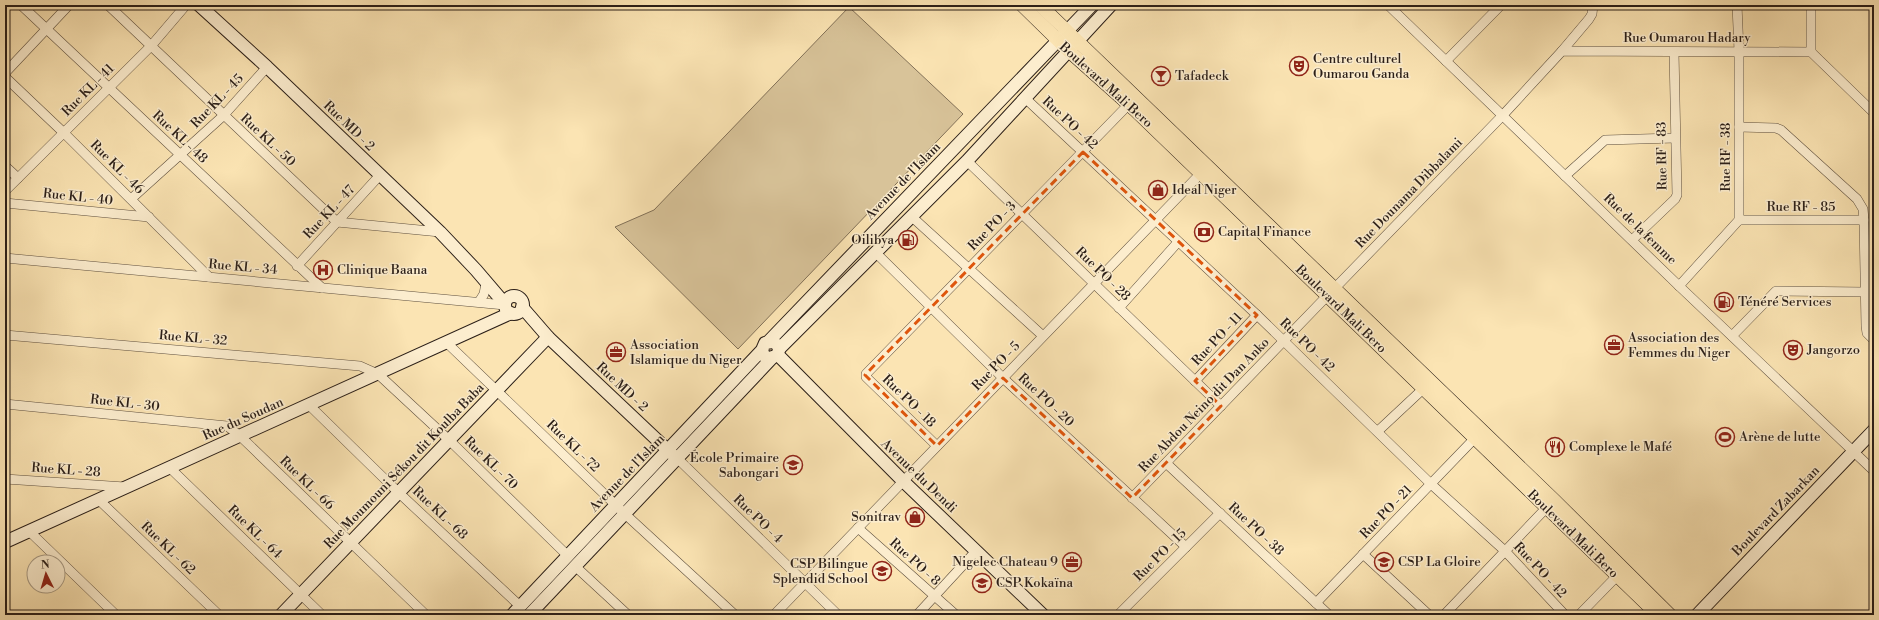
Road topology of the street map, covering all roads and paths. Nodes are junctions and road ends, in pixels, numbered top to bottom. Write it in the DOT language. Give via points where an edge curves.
graph roads {
  1 [pos="21,5"];
  2 [pos="69,5"];
  3 [pos="108,5"];
  4 [pos="186,5"];
  5 [pos="190,5"];
  6 [pos="195,5"];
  7 [pos="199,5"];
  8 [pos="1022,5"];
  9 [pos="1040,5"];
  10 [pos="1092,5"];
  11 [pos="1111,5"];
  12 [pos="1388,5"];
  13 [pos="1502,5"];
  14 [pos="1593,5"];
  15 [pos="1737,5"];
  16 [pos="1811,5"];
  17 [pos="46,30"];
  18 [pos="1066,31"];
  19 [pos="1058,41"];
  20 [pos="1078,41"];
  21 [pos="151,46"];
  22 [pos="1069,51"];
  23 [pos="1739,51"];
  24 [pos="1562,52"];
  25 [pos="1674,52"];
  26 [pos="1811,52"];
  27 [pos="1446,61"];
  28 [pos="268,67"];
  29 [pos="5,73"];
  30 [pos="5,77"];
  31 [pos="109,88"];
  32 [pos="1025,98"];
  33 [pos="1132,101"];
  34 [pos="1874,114"];
  35 [pos="1503,115"];
  36 [pos="223,116"];
  37 [pos="1739,127"];
  38 [pos="64,133"];
  39 [pos="1675,138"];
  40 [pos="1083,152"];
  41 [pos="181,156"];
  42 [pos="967,161"];
  43 [pos="5,166"];
  44 [pos="1204,170"];
  45 [pos="380,175"];
  46 [pos="1565,176"];
  47 [pos="18,178"];
  48 [pos="5,191"];
  49 [pos="131,199"];
  50 [pos="5,203"];
  51 [pos="1022,214"];
  52 [pos="149,216"];
  53 [pos="911,216"];
  54 [pos="1156,220"];
  55 [pos="1739,220"];
  56 [pos="1864,220"];
  57 [pos="337,222"];
  58 [pos="440,232"];
  59 [pos="1632,240"];
  60 [pos="1178,242"];
  61 [pos="875,252"];
  62 [pos="5,258"];
  63 [pos="297,266"];
  64 [pos="969,268"];
  65 [pos="476,270"];
  66 [pos="209,277"];
  67 [pos="486,283"];
  68 [pos="1094,283"];
  69 [pos="1679,286"];
  70 [pos="322,288"];
  71 [pos="1331,292"];
  72 [pos="1865,292"];
  73 [pos="480,302"];
  74 [pos="511,307"];
  75 [pos="931,307"];
  76 [pos="1119,308"];
  77 [pos="1257,315"];
  78 [pos="5,335"];
  79 [pos="1043,336"];
  80 [pos="1732,336"];
  81 [pos="548,337"];
  82 [pos="1874,340"];
  83 [pos="1284,341"];
  84 [pos="447,343"];
  85 [pos="765,345"];
  86 [pos="776,354"];
  87 [pos="378,374"];
  88 [pos="866,374"];
  89 [pos="1003,378"];
  90 [pos="1195,381"];
  91 [pos="1423,389"];
  92 [pos="496,390"];
  93 [pos="5,404"];
  94 [pos="309,405"];
  95 [pos="1221,406"];
  96 [pos="1874,430"];
  97 [pos="1378,431"];
  98 [pos="239,435"];
  99 [pos="448,439"];
  100 [pos="1474,439"];
  101 [pos="937,446"];
  102 [pos="1854,451"];
  103 [pos="673,454"];
  104 [pos="1166,463"];
  105 [pos="169,467"];
  106 [pos="1874,471"];
  107 [pos="5,479"];
  108 [pos="903,481"];
  109 [pos="1431,484"];
  110 [pos="126,487"];
  111 [pos="398,492"];
  112 [pos="1132,498"];
  113 [pos="99,500"];
  114 [pos="616,504"];
  115 [pos="1550,504"];
  116 [pos="1220,513"];
  117 [pos="625,514"];
  118 [pos="858,528"];
  119 [pos="29,531"];
  120 [pos="5,542"];
  121 [pos="350,543"];
  122 [pos="1186,547"];
  123 [pos="976,551"];
  124 [pos="1505,552"];
  125 [pos="1363,554"];
  126 [pos="567,555"];
  127 [pos="576,567"];
  128 [pos="1617,576"];
  129 [pos="804,583"];
  130 [pos="300,594"];
  131 [pos="934,596"];
  132 [pos="1316,603"];
  133 [pos="516,611"];
  134 [pos="1696,614"];
  135 [pos="116,615"];
  136 [pos="219,615"];
  137 [pos="280,615"];
  138 [pos="322,615"];
  139 [pos="426,615"];
  140 [pos="530,615"];
  141 [pos="628,615"];
  142 [pos="735,615"];
  143 [pos="774,615"];
  144 [pos="838,615"];
  145 [pos="917,615"];
  146 [pos="956,615"];
  147 [pos="1043,615"];
  148 [pos="1118,615"];
  149 [pos="1329,615"];
  150 [pos="1429,615"];
  151 [pos="1444,615"];
  152 [pos="1565,615"];
  153 [pos="1579,615"];
  154 [pos="1658,615"];
  155 [pos="1670,615"];
  1 -- 17 [label="street, Rue KL - 48"];
  2 -- 17 [label="street"];
  3 -- 21 [label="street, Rue KL - 50"];
  4 -- 21 [label="street, Rue KL - 41"];
  5 -- 6 [label="street"];
  7 -- 28 [label="street, Rue MD - 2"];
  8 -- 19 [label="main road, Boulevard Mali Bero"];
  9 -- 18 [label="main road, Boulevard Mali Bero"];
  10 -- 18 [label="street, Avenue de l'Islam"];
  11 -- 20 [label="street, Avenue de l'Islam"];
  12 -- 27 [label="street, Rue de la femme"];
  13 -- 27 [label="street"];
  14 -- 24 [label="street" via="1589,19"];
  15 -- 23 [label="street, Rue RF - 38"];
  16 -- 26 [label="street"];
  17 -- 29 [label="street"];
  17 -- 31 [label="street, Rue KL - 48"];
  18 -- 19 [label="street, Avenue de l'Islam"];
  18 -- 20 [label="main road, Boulevard Mali Bero"];
  19 -- 22 [label="main road, Boulevard Mali Bero"];
  19 -- 85 [label="street, Avenue de l'Islam"];
  20 -- 22 [label="street, Avenue de l'Islam"];
  20 -- 33 [label="main road, Boulevard Mali Bero"];
  21 -- 31 [label="street, Rue KL - 41"];
  21 -- 36 [label="street, Rue KL - 50"];
  22 -- 32 [label="street, Avenue de l'Islam"];
  22 -- 33 [label="main road, Boulevard Mali Bero"];
  23 -- 25 [label="street, Rue Oumarou Hadary"];
  23 -- 26 [label="street, Rue Oumarou Hadary"];
  23 -- 37 [label="street, Rue RF - 38"];
  24 -- 25 [label="street, Rue Oumarou Hadary"];
  24 -- 35 [label="street"];
  25 -- 39 [label="street, Rue RF - 83"];
  26 -- 34 [label="street"];
  27 -- 35 [label="street, Rue de la femme"];
  28 -- 36 [label="street, Rue KL - 45"];
  28 -- 45 [label="street, Rue MD - 2"];
  30 -- 38 [label="street, Rue KL - 46"];
  31 -- 38 [label="street, Rue KL - 41"];
  31 -- 41 [label="street, Rue KL - 48"];
  32 -- 40 [label="street, Rue PO - 42"];
  32 -- 42 [label="street, Avenue de l'Islam"];
  33 -- 40 [label="street, Rue PO - 3"];
  33 -- 44 [label="main road, Boulevard Mali Bero"];
  35 -- 46 [label="street, Rue de la femme"];
  35 -- 71 [label="street, Rue Dounama Dibbalami"];
  36 -- 41 [label="street, Rue KL - 45"];
  36 -- 57 [label="street, Rue KL - 50"];
  37 -- 55 [label="street, Rue RF - 38"];
  37 -- 56 [label="street" via="1781,130 1857,199 1863,210"];
  38 -- 47 [label="street, Rue KL - 41"];
  38 -- 49 [label="street, Rue KL - 46"];
  39 -- 46 [label="street" via="1605,140"];
  39 -- 59 [label="street, Rue RF - 83" via="1677,195"];
  40 -- 51 [label="street, Rue PO - 3"];
  40 -- 54 [label="street, Rue PO - 42"];
  41 -- 49 [label="street, Rue KL - 45"];
  41 -- 63 [label="street, Rue KL - 48"];
  42 -- 51 [label="street, Rue PO - 28"];
  42 -- 53 [label="street, Avenue de l'Islam"];
  43 -- 47 [label="street"];
  44 -- 54 [label="street, Rue PO - 5"];
  44 -- 71 [label="main road, Boulevard Mali Bero"];
  45 -- 57 [label="street, Rue KL - 47"];
  45 -- 58 [label="street, Rue MD - 2"];
  46 -- 59 [label="street, Rue de la femme"];
  47 -- 48 [label="street, Rue KL - 41"];
  49 -- 52 [label="street, Rue KL - 46"];
  50 -- 52 [label="street, Rue KL - 40"];
  51 -- 64 [label="street, Rue PO - 3"];
  51 -- 68 [label="street, Rue PO - 28"];
  52 -- 66 [label="street, Rue KL - 46"];
  53 -- 61 [label="street, Avenue de l'Islam"];
  53 -- 64 [label="street"];
  54 -- 60 [label="street, Rue PO - 42"];
  54 -- 68 [label="street, Rue PO - 5"];
  55 -- 56 [label="street, Rue RF - 85"];
  55 -- 69 [label="street"];
  56 -- 72 [label="street"];
  57 -- 58 [label="street"];
  57 -- 63 [label="street, Rue KL - 47"];
  58 -- 65 [label="street, Rue MD - 2"];
  59 -- 69 [label="street, Rue de la femme"];
  60 -- 76 [label="street"];
  60 -- 77 [label="street, Rue PO - 42"];
  61 -- 75 [label="street, Rue PO - 20"];
  61 -- 86 [label="street, Avenue de l'Islam"];
  62 -- 66 [label="street, Rue KL - 34"];
  63 -- 70 [label="street, Rue KL - 48"];
  64 -- 75 [label="street, Rue PO - 3"];
  64 -- 79 [label="street"];
  65 -- 67 [label="street, Rue MD - 2"];
  65 -- 74 [label="street, Rue MD - 2"];
  66 -- 70 [label="street, Rue KL - 34"];
  67 -- 73 [label="street"];
  67 -- 74 [label="street, Rue MD - 2"];
  68 -- 76 [label="street, Rue PO - 28"];
  68 -- 79 [label="street, Rue PO - 5"];
  69 -- 80 [label="street, Rue de la femme"];
  70 -- 73 [label="street, Rue KL - 34"];
  71 -- 83 [label="street, Rue Abdou Neino dit Dan Anko"];
  71 -- 91 [label="main road, Boulevard Mali Bero"];
  71 -- 115 [label="main road, Boulevard Mali Bero"];
  72 -- 80 [label="street" via="1776,292"];
  72 -- 82 [label="street" via="1867,333"];
  73 -- 74 [label="street, Rue KL - 34"];
  74 -- 81 [label="street, Rue MD - 2"];
  74 -- 84 [label="street, Rue du Soudan" via="493,321"];
  75 -- 88 [label="street, Rue PO - 3"];
  75 -- 89 [label="street, Rue PO - 20"];
  76 -- 90 [label="street, Rue PO - 28"];
  77 -- 83 [label="street, Rue PO - 42"];
  77 -- 90 [label="street, Rue PO - 11"];
  78 -- 87 [label="street, Rue KL - 32" via="350,364"];
  79 -- 89 [label="street, Rue PO - 5"];
  80 -- 102 [label="street, Rue de la femme"];
  81 -- 92 [label="street, Rue Moumouni Sékou dit Koulba Baba"];
  81 -- 103 [label="street, Rue MD - 2"];
  83 -- 95 [label="street, Rue Abdou Neino dit Dan Anko"];
  83 -- 97 [label="street, Rue PO - 42"];
  84 -- 87 [label="street, Rue du Soudan"];
  84 -- 92 [label="street, Rue KL - 72"];
  85 -- 86 [label="street, Avenue du Dendi" via="766,357"];
  85 -- 103 [label="street, Avenue de l'Islam"];
  86 -- 103 [label="street, Avenue de l'Islam"];
  86 -- 108 [label="street, Avenue du Dendi"];
  87 -- 94 [label="street, Rue du Soudan"];
  87 -- 99 [label="street, Rue KL - 70"];
  88 -- 101 [label="street, Rue PO - 18" via="866,377"];
  89 -- 101 [label="street, Rue PO - 5"];
  89 -- 112 [label="street, Rue PO - 20"];
  90 -- 95 [label="street, Rue PO - 28"];
  91 -- 97 [label="street"];
  91 -- 100 [label="main road, Boulevard Mali Bero"];
  92 -- 99 [label="street, Rue Moumouni Sékou dit Koulba Baba"];
  92 -- 114 [label="street, Rue KL - 72"];
  93 -- 98 [label="street, Rue KL - 30" via="227,426"];
  94 -- 98 [label="street, Rue du Soudan"];
  94 -- 111 [label="street, Rue KL - 68"];
  95 -- 104 [label="street, Rue Abdou Neino dit Dan Anko"];
  96 -- 102 [label="street, Boulevard Zabarkan"];
  97 -- 109 [label="street, Rue PO - 42"];
  98 -- 105 [label="street, Rue du Soudan"];
  98 -- 121 [label="street, Rue KL - 66"];
  99 -- 111 [label="street, Rue Moumouni Sékou dit Koulba Baba"];
  99 -- 126 [label="street, Rue KL - 70"];
  100 -- 109 [label="street, Rue PO - 21"];
  100 -- 115 [label="main road, Boulevard Mali Bero"];
  101 -- 108 [label="street, Rue PO - 5"];
  102 -- 106 [label="street, Rue de la femme"];
  102 -- 134 [label="street, Boulevard Zabarkan"];
  103 -- 114 [label="street, Avenue de l'Islam"];
  103 -- 117 [label="street, Avenue de l'Islam"];
  103 -- 129 [label="street, Rue PO - 4"];
  104 -- 112 [label="street, Rue Abdou Neino dit Dan Anko"];
  104 -- 116 [label="street, Rue PO - 38"];
  105 -- 110 [label="street, Rue du Soudan"];
  105 -- 130 [label="street, Rue KL - 64"];
  107 -- 110 [label="street, Rue KL - 28"];
  108 -- 118 [label="street, Rue PO - 5"];
  108 -- 123 [label="street, Avenue du Dendi"];
  109 -- 124 [label="street, Rue PO - 42"];
  109 -- 125 [label="street, Rue PO - 21"];
  110 -- 113 [label="street, Rue du Soudan"];
  111 -- 121 [label="street, Rue Moumouni Sékou dit Koulba Baba"];
  111 -- 133 [label="street, Rue KL - 68"];
  112 -- 122 [label="street, Rue PO - 20"];
  113 -- 119 [label="street, Rue du Soudan"];
  113 -- 136 [label="street, Rue KL - 62"];
  114 -- 117 [label="street, Rue KL - 72"];
  114 -- 126 [label="street, Avenue de l'Islam"];
  115 -- 124 [label="street"];
  115 -- 128 [label="main road, Boulevard Mali Bero"];
  115 -- 155 [label="main road, Boulevard Mali Bero"];
  116 -- 122 [label="street, Rue PO - 15"];
  116 -- 132 [label="street, Rue PO - 38"];
  117 -- 127 [label="street, Avenue de l'Islam"];
  117 -- 142 [label="street, Rue KL - 72"];
  118 -- 129 [label="street, Rue PO - 5"];
  118 -- 131 [label="street, Rue PO - 8"];
  119 -- 120 [label="street, Rue du Soudan"];
  119 -- 135 [label="street"];
  121 -- 130 [label="street, Rue Moumouni Sékou dit Koulba Baba"];
  121 -- 139 [label="street, Rue KL - 66"];
  122 -- 148 [label="street, Rue PO - 15"];
  123 -- 131 [label="street"];
  123 -- 147 [label="street, Avenue du Dendi"];
  124 -- 151 [label="street"];
  124 -- 152 [label="street, Rue PO - 42"];
  125 -- 132 [label="street, Rue PO - 21"];
  125 -- 150 [label="street"];
  126 -- 133 [label="street, Avenue de l'Islam"];
  127 -- 140 [label="street, Avenue de l'Islam"];
  127 -- 141 [label="street"];
  128 -- 153 [label="street"];
  128 -- 154 [label="main road, Boulevard Mali Bero"];
  129 -- 143 [label="street, Rue PO - 5"];
  129 -- 144 [label="street, Rue PO - 4"];
  130 -- 137 [label="street, Rue Moumouni Sékou dit Koulba Baba"];
  130 -- 138 [label="street, Rue KL - 64"];
  131 -- 145 [label="street"];
  131 -- 146 [label="street, Rue PO - 8"];
  132 -- 149 [label="street, Rue PO - 38"];
}
